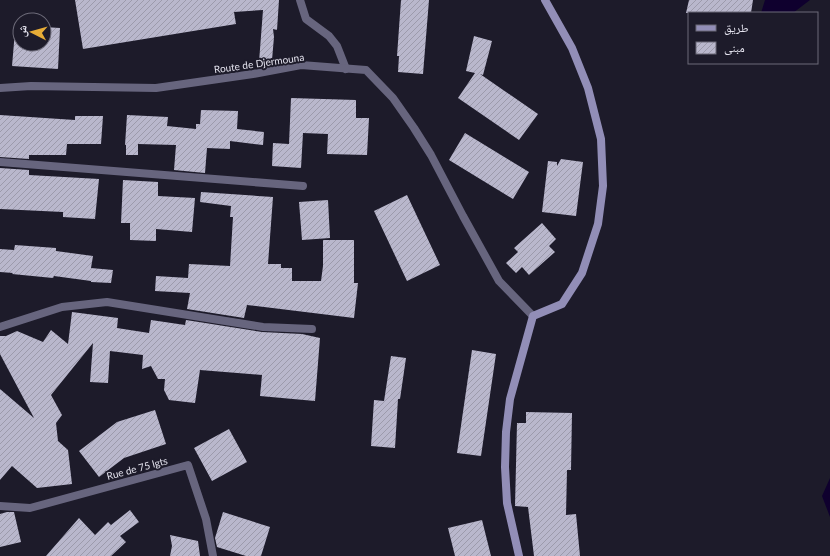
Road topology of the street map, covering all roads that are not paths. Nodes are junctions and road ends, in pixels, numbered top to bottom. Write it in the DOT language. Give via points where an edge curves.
graph roads {
  1 [pos="300,0"];
  2 [pos="546,0"];
  3 [pos="346,69"];
  4 [pos="0,88"];
  5 [pos="0,162"];
  6 [pos="303,186"];
  7 [pos="533,316"];
  8 [pos="0,328"];
  9 [pos="312,329"];
  10 [pos="0,506"];
  11 [pos="213,556"];
  12 [pos="519,556"];
  1 -- 3 [label="street" via="306,19 329,36 337,46"];
  2 -- 7 [label="main road" via="572,48 588,88 601,139 603,186 598,224 582,272 562,304"];
  3 -- 4 [label="street, Route de Djermouna" via="301,65 156,88"];
  3 -- 7 [label="street, Route de Djermouna" via="366,70 393,98 431,155 499,281"];
  5 -- 6 [label="street"];
  7 -- 12 [label="main road" via="510,399 506,432 507,503"];
  8 -- 9 [label="street" via="62,307 107,302 263,327"];
  10 -- 11 [label="street, Rue de 75 lgts" via="30,508 188,465 206,519"];
}
